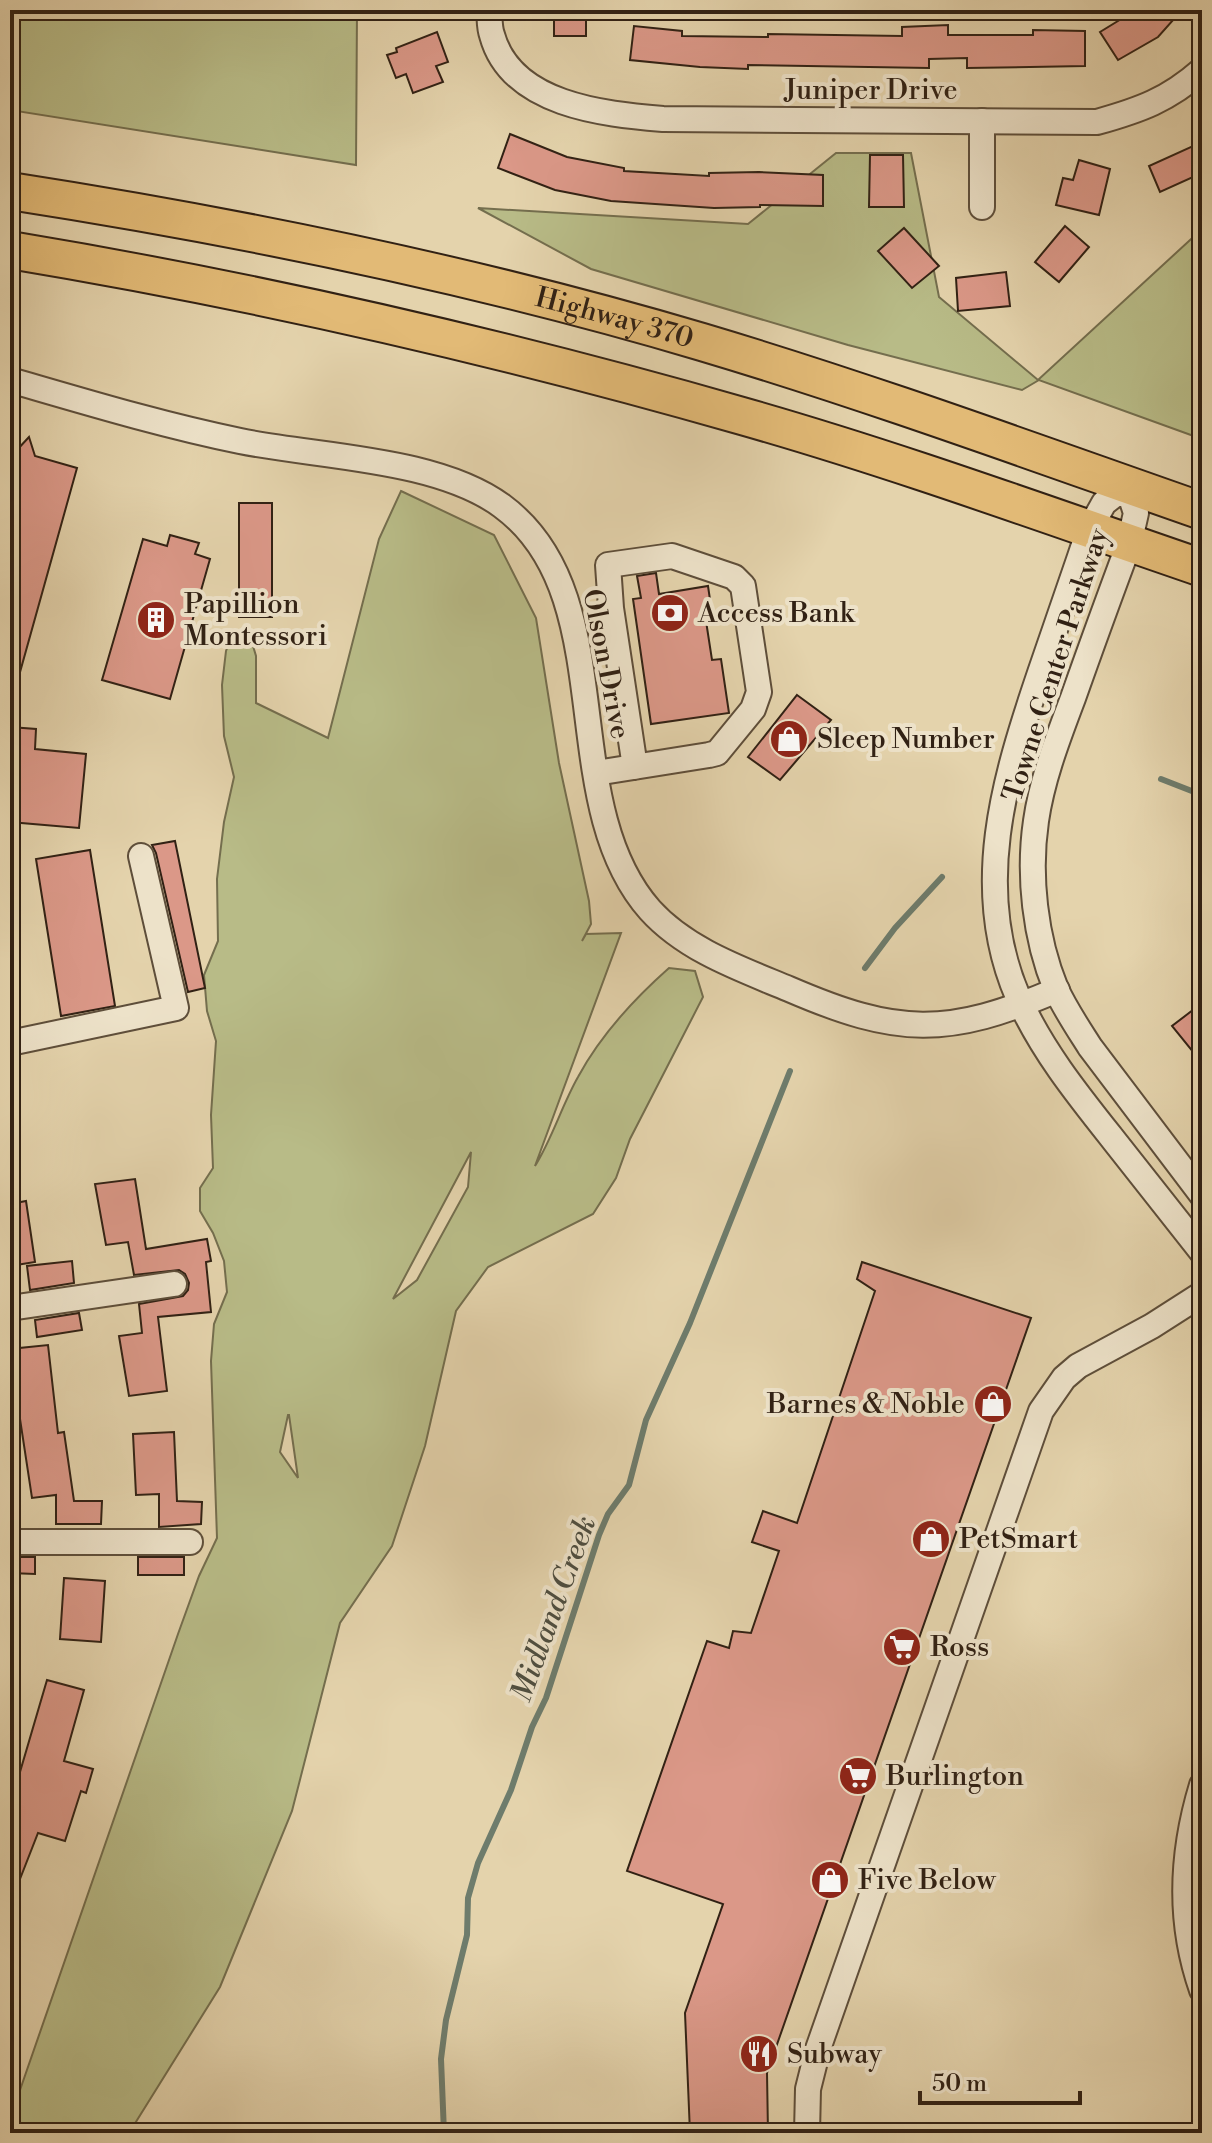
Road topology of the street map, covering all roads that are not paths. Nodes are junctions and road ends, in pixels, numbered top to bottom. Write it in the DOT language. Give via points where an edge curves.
graph roads {
  1 [pos="489,10"];
  2 [pos="1202,70"];
  3 [pos="982,121"];
  4 [pos="10,191"];
  5 [pos="982,207"];
  6 [pos="10,250"];
  7 [pos="10,380"];
  8 [pos="1127,485"];
  9 [pos="1202,511"];
  10 [pos="1089,530"];
  11 [pos="1129,544"];
  12 [pos="1202,568"];
  13 [pos="635,767"];
  14 [pos="596,773"];
  15 [pos="141,856"];
  16 [pos="1057,990"];
  17 [pos="1022,1005"];
  18 [pos="10,1043"];
  19 [pos="1202,1195"];
  20 [pos="1202,1252"];
  21 [pos="174,1284"];
  22 [pos="1202,1294"];
  23 [pos="10,1308"];
  24 [pos="10,1542"];
  25 [pos="190,1542"];
  26 [pos="1202,1785"];
  27 [pos="1202,1990"];
  28 [pos="807,2133"];
  1 -- 3 [label="street, Juniper Drive" via="492,35 509,67 530,86 609,115"];
  2 -- 3 [label="street, Juniper Drive" via="1179,90 1143,109 1097,122"];
  3 -- 5 [label="street"];
  4 -- 8 [label="highway, Highway 370" via="309,246 593,313 821,380"];
  6 -- 10 [label="highway" via="250,294 492,348 746,417"];
  7 -- 14 [label="street, Olson Drive" via="183,429 427,473 503,506 544,553 566,600"];
  8 -- 9 [label="highway, Highway 370"];
  8 -- 10 [label="street, Towne Center Parkway" via="1104,503"];
  8 -- 11 [label="street, Towne Center Parkway" via="1136,513"];
  10 -- 11 [label="highway"];
  10 -- 17 [label="street, Towne Center Parkway" via="1015,746 995,841 999,929"];
  11 -- 12 [label="highway"];
  11 -- 16 [label="street, Towne Center Parkway" via="1057,740 1036,822 1037,916"];
  13 -- 13 [label="street" via="717,753 758,701 743,586 734,577 672,556 608,565"];
  13 -- 14 [label="street"];
  14 -- 17 [label="street, Olson Drive" via="605,824 635,890 669,927 715,957 833,1008 893,1024 952,1023"];
  15 -- 18 [label="street" via="176,1008"];
  16 -- 17 [label="street, Olson Drive"];
  16 -- 19 [label="street, Towne Center Parkway" via="1090,1047"];
  17 -- 20 [label="street, Towne Center Parkway" via="1069,1084"];
  21 -- 23 [label="street"];
  22 -- 28 [label="street" via="1078,1366 1041,1411 818,2049 808,2089"];
  24 -- 25 [label="street"];
  26 -- 27 [label="street" via="1184,1889 1188,1938"];
}
